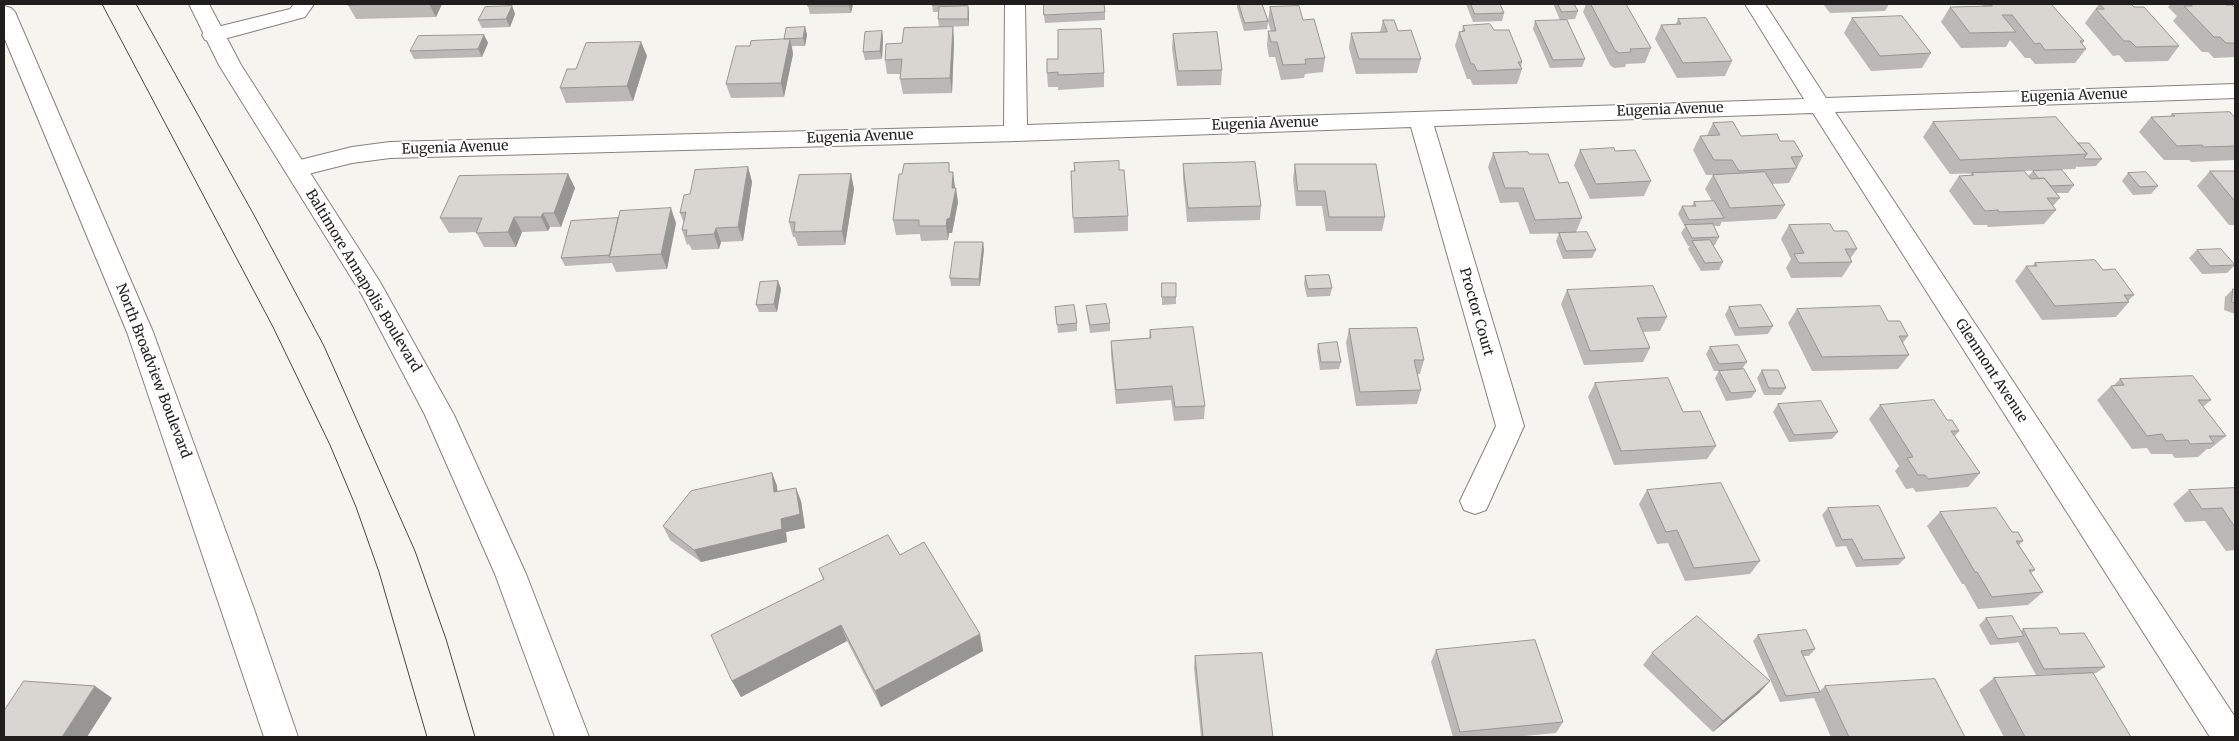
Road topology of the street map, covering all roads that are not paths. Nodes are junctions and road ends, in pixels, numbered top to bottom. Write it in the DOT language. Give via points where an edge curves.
graph roads {
  1 [pos="199,4"];
  2 [pos="304,4"];
  3 [pos="1015,4"];
  4 [pos="1755,4"];
  5 [pos="4,12"];
  6 [pos="214,35"];
  7 [pos="2235,91"];
  8 [pos="1818,105"];
  9 [pos="1420,119"];
  10 [pos="1016,133"];
  11 [pos="296,169"];
  12 [pos="1475,501"];
  13 [pos="281,737"];
  14 [pos="572,737"];
  15 [pos="2229,737"];
  1 -- 6 [label="street, Baltimore Annapolis Boulevard"];
  2 -- 6 [label="street" via="298,13"];
  3 -- 10 [label="street"];
  4 -- 8 [label="street, Glenmont Avenue"];
  5 -- 13 [label="street, North Broadview Boulevard" via="140,332"];
  6 -- 11 [label="street, Baltimore Annapolis Boulevard"];
  7 -- 8 [label="street, Eugenia Avenue"];
  8 -- 9 [label="street, Eugenia Avenue"];
  8 -- 15 [label="street, Glenmont Avenue"];
  9 -- 10 [label="street, Eugenia Avenue"];
  9 -- 12 [label="street, Proctor Court" via="1510,426"];
  10 -- 11 [label="street, Eugenia Avenue" via="390,150 352,155"];
  11 -- 14 [label="street, Baltimore Annapolis Boulevard" via="385,312 464,465 537,639"];
}
